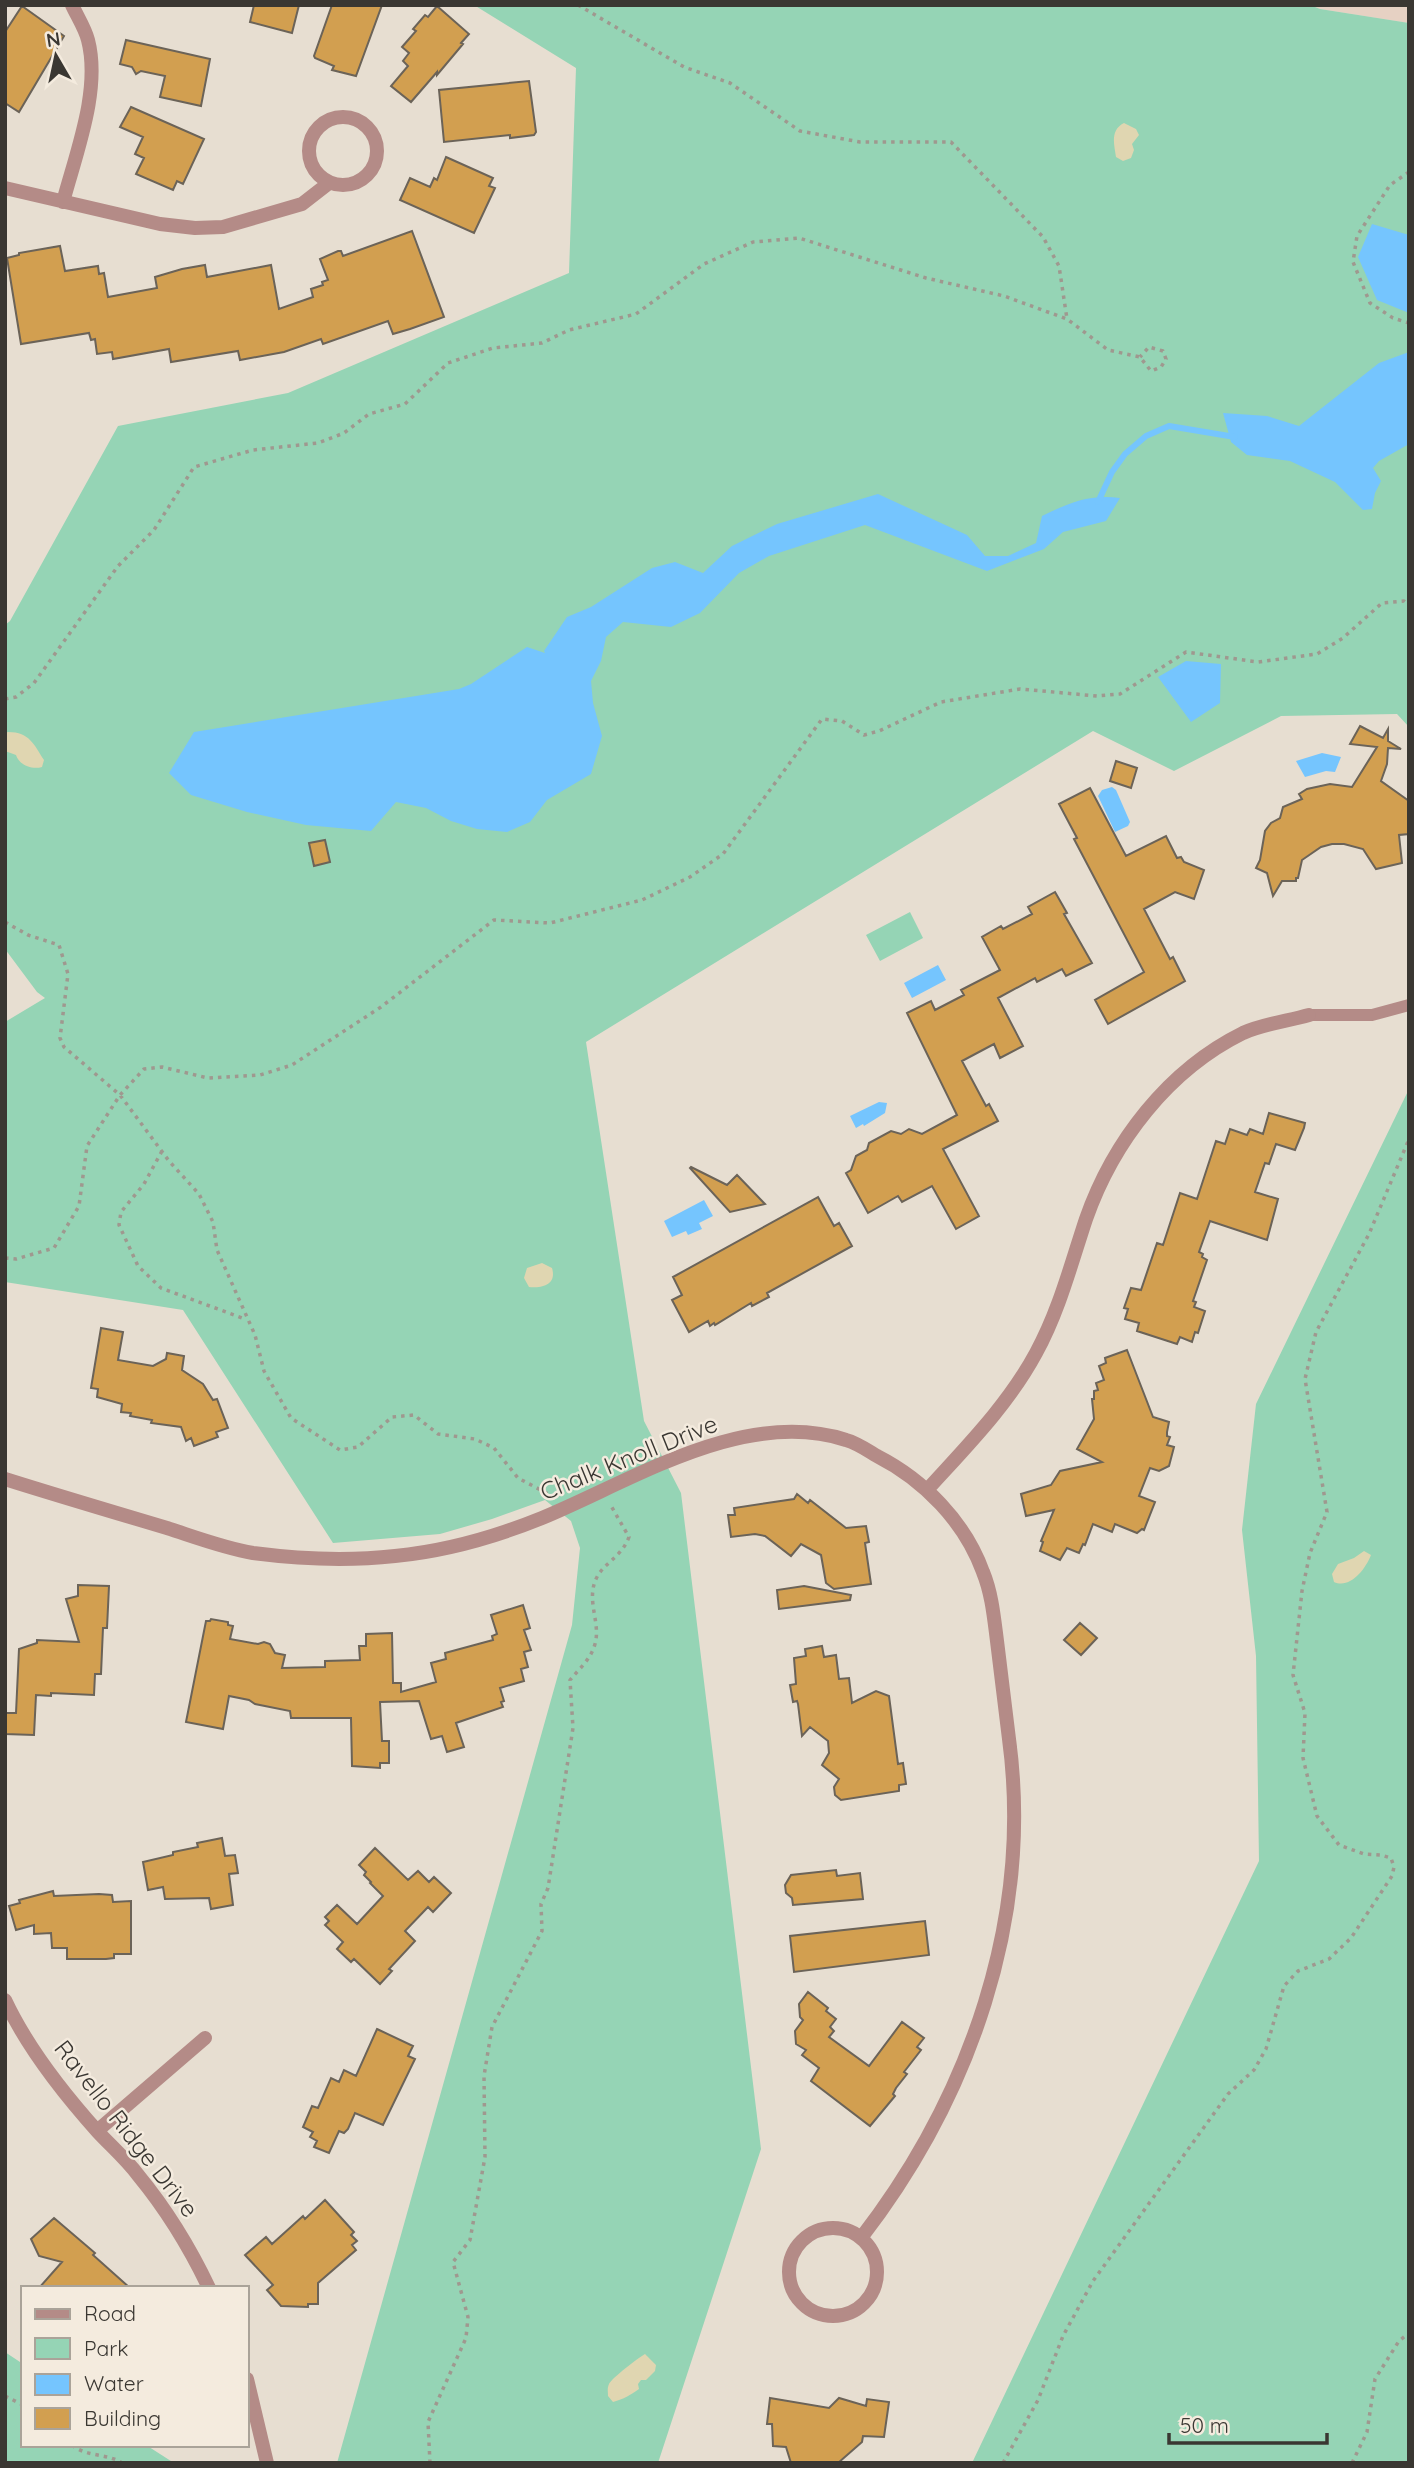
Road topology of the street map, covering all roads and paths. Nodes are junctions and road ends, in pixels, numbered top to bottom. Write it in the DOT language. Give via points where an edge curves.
graph roads {
  1 [pos="72,5"];
  2 [pos="578,5"];
  3 [pos="1409,172"];
  4 [pos="329,183"];
  5 [pos="5,188"];
  6 [pos="63,202"];
  7 [pos="1068,319"];
  8 [pos="1409,323"];
  9 [pos="1140,357"];
  10 [pos="1409,605"];
  11 [pos="5,699"];
  12 [pos="5,922"];
  13 [pos="1409,1005"];
  14 [pos="1309,1015"];
  15 [pos="120,1095"];
  16 [pos="1409,1139"];
  17 [pos="162,1151"];
  18 [pos="5,1258"];
  19 [pos="247,1319"];
  20 [pos="5,1479"];
  21 [pos="927,1490"];
  22 [pos="554,1497"];
  23 [pos="609,1502"];
  24 [pos="5,2000"];
  25 [pos="205,2038"];
  26 [pos="97,2131"];
  27 [pos="861,2238"];
  28 [pos="208,2286"];
  29 [pos="1409,2333"];
  30 [pos="248,2383"];
  31 [pos="5,2396"];
  32 [pos="21,2404"];
  33 [pos="74,2447"];
  34 [pos="122,2463"];
  35 [pos="267,2463"];
  36 [pos="430,2463"];
  37 [pos="1003,2463"];
  38 [pos="1352,2463"];
  1 -- 6 [label="street" via="88,39 92,67 90,97"];
  2 -- 7 [label="path" via="684,67 730,83 800,131 860,142 951,142 1044,237 1059,266"];
  3 -- 8 [label="path" via="1390,185 1357,236 1353,262 1370,303"];
  4 -- 4 [label="street" via="361,180 375,163 377,152 362,123 330,120 313,135 309,145 312,167"];
  4 -- 6 [label="street" via="302,204 223,227 195,229"];
  5 -- 6 [label="street"];
  7 -- 9 [label="path" via="1108,350"];
  7 -- 11 [label="path" via="1004,296 926,278 799,238 753,243 704,264 636,314 569,330 542,343 493,348 448,363 405,404 369,414 344,433 318,443 253,450 194,467 154,530 118,566 34,683"];
  9 -- 9 [label="path" via="1149,347 1163,351 1166,359 1151,371"];
  10 -- 15 [label="path" via="1404,601 1382,603 1317,654 1258,662 1186,652 1120,695 1020,689 941,702 864,735 842,721 822,719 723,854 690,877 642,901 550,923 494,920 381,1007 292,1065 260,1075 208,1078 162,1067 144,1069"];
  12 -- 15 [label="path" via="59,945 68,974 60,1038 64,1047"];
  13 -- 14 [label="lane" via="1372,1015"];
  14 -- 21 [label="street" via="1245,1032 1218,1048 1181,1075 1137,1123 1098,1189 1036,1354 1011,1393"];
  15 -- 17 [label="path"];
  15 -- 18 [label="path" via="87,1146 79,1206 54,1248"];
  16 -- 37 [label="path" via="1369,1234 1316,1332 1305,1379 1327,1512 1310,1553 1302,1591 1293,1675 1305,1713 1303,1758 1317,1816 1339,1845 1391,1858 1392,1877 1351,1938 1329,1959 1298,1970 1284,1986 1266,2049 1254,2070 1228,2094 1093,2281"];
  17 -- 19 [label="path" via="199,1194"];
  17 -- 19 [label="path" via="121,1212 119,1225 138,1266 160,1288"];
  19 -- 22 [label="path" via="264,1371 291,1418 340,1450 358,1447 392,1417 414,1415 438,1434 475,1439 494,1448 518,1478"];
  20 -- 21 [label="street, Chalk Knoll Drive" via="250,1552 325,1558 395,1556 474,1541 541,1518 705,1447 763,1434 801,1433 848,1440 891,1463"];
  21 -- 27 [label="street, Chalk Knoll Drive" via="970,1545 992,1601 1013,1764 1012,1882 999,1954 965,2060 904,2180"];
  23 -- 36 [label="path" via="629,1537 624,1550 597,1576 591,1593 596,1642 570,1680 573,1727 548,1888 541,1904 542,1931 492,2027 484,2076 485,2157 470,2240 453,2262 468,2317 466,2338 428,2423"];
  24 -- 26 [label="street, Ravello Ridge Drive" via="38,2055"];
  25 -- 26 [label="street"];
  26 -- 28 [label="street, Ravello Ridge Drive" via="167,2214"];
  27 -- 27 [label="street" via="834,2228 806,2237 790,2261 790,2283 800,2301 811,2310 832,2315 853,2311 864,2302 873,2290 876,2263"];
  29 -- 38 [label="path" via="1375,2379 1367,2432"];
  30 -- 35 [label="street"];
  31 -- 32 [label="path"];
  33 -- 34 [label="path"];
}
